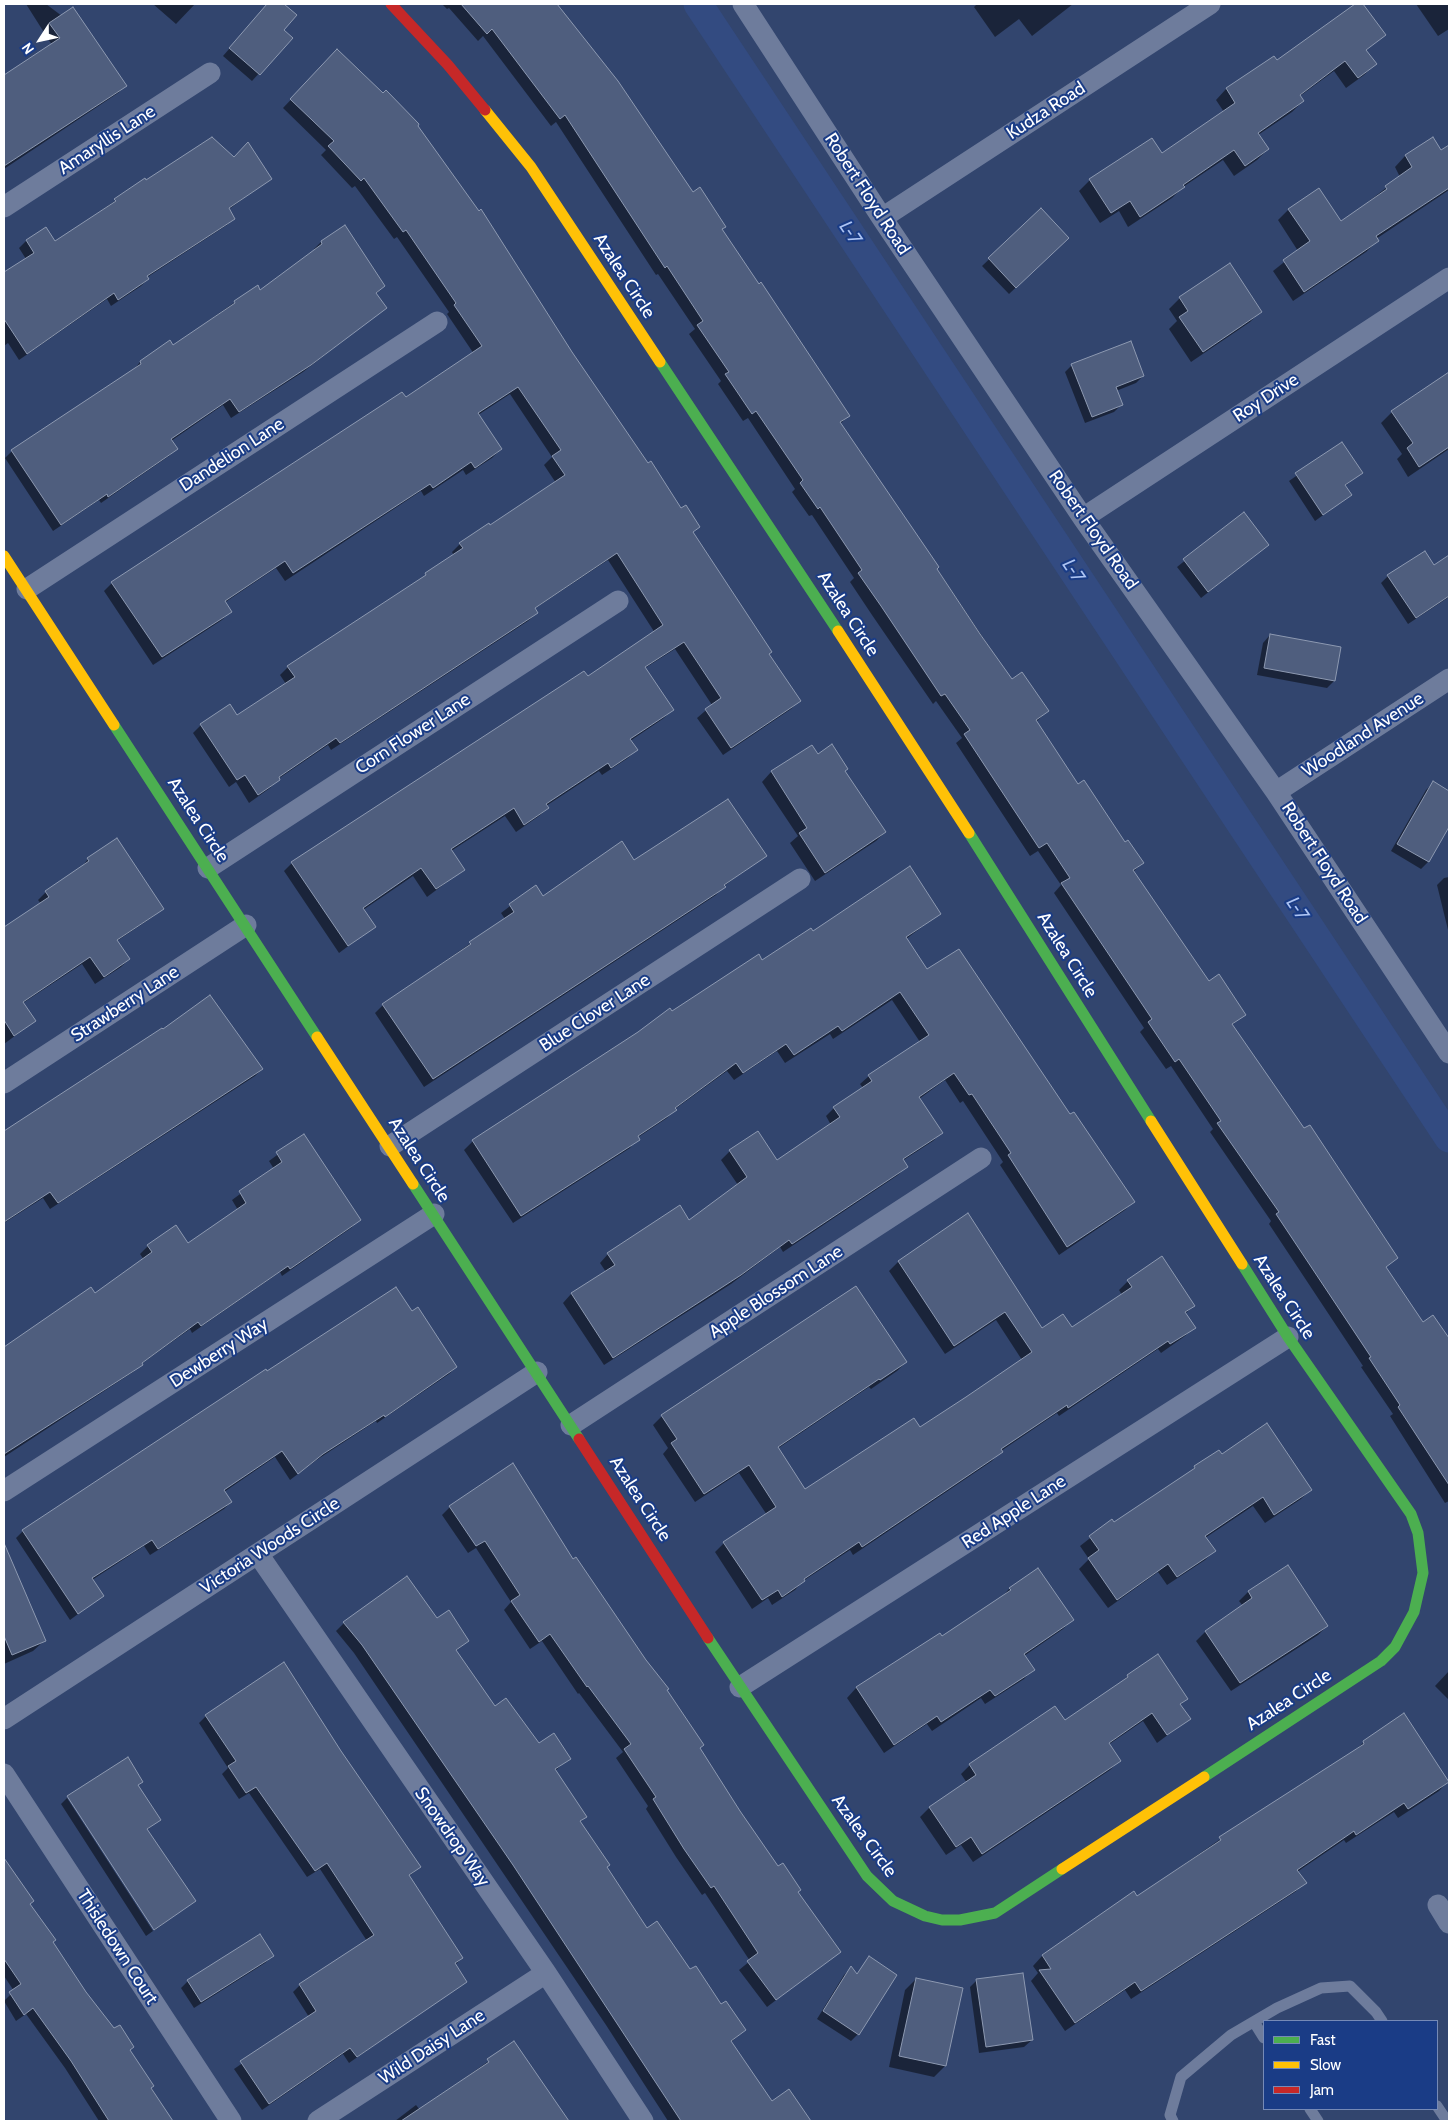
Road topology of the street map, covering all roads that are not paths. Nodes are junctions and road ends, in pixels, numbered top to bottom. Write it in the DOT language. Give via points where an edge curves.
graph roads {
  1 [pos="391,4"];
  2 [pos="742,4"];
  3 [pos="1210,4"];
  4 [pos="210,73"];
  5 [pos="4,207"];
  6 [pos="882,218"];
  7 [pos="1449,278"];
  8 [pos="437,322"];
  9 [pos="1083,518"];
  10 [pos="4,556"];
  11 [pos="27,589"];
  12 [pos="618,600"];
  13 [pos="1449,679"];
  14 [pos="1276,792"];
  15 [pos="208,868"];
  16 [pos="800,879"];
  17 [pos="246,925"];
  18 [pos="1449,1051"];
  19 [pos="4,1083"];
  20 [pos="390,1146"];
  21 [pos="981,1158"];
  22 [pos="434,1214"];
  23 [pos="1288,1337"];
  24 [pos="537,1372"];
  25 [pos="571,1425"];
  26 [pos="4,1491"];
  27 [pos="258,1554"];
  28 [pos="740,1687"];
  29 [pos="4,1720"];
  30 [pos="4,1774"];
  31 [pos="546,1973"];
  32 [pos="1381,2020"];
  33 [pos="1254,2022"];
  34 [pos="1263,2036"];
  35 [pos="1438,2108"];
  36 [pos="1311,2110"];
  37 [pos="231,2121"];
  38 [pos="318,2121"];
  39 [pos="643,2121"];
  40 [pos="1173,2121"];
  41 [pos="1318,2121"];
  42 [pos="1447,2121"];
  1 -- 23 [label="street, Azalea Circle" via="448,65 531,167 915,748"];
  2 -- 6 [label="street, Robert Floyd Road"];
  3 -- 6 [label="street, Kudza Road"];
  4 -- 5 [label="street, Amaryllis Lane"];
  6 -- 9 [label="street, Robert Floyd Road"];
  7 -- 9 [label="street, Roy Drive"];
  8 -- 11 [label="street, Dandelion Lane"];
  9 -- 14 [label="street, Robert Floyd Road"];
  10 -- 11 [label="street, Azalea Circle"];
  11 -- 15 [label="street, Azalea Circle"];
  12 -- 15 [label="street, Corn Flower Lane"];
  13 -- 14 [label="street, Woodland Avenue"];
  14 -- 18 [label="street, Robert Floyd Road"];
  15 -- 17 [label="street, Azalea Circle"];
  16 -- 20 [label="street, Blue Clover Lane"];
  17 -- 19 [label="street, Strawberry Lane"];
  17 -- 20 [label="street, Azalea Circle"];
  20 -- 22 [label="street, Azalea Circle"];
  21 -- 25 [label="street, Apple Blossom Lane"];
  22 -- 24 [label="street, Azalea Circle"];
  22 -- 26 [label="street, Dewberry Way"];
  23 -- 28 [label="street, Red Apple Lane"];
  23 -- 28 [label="street, Azalea Circle" via="1410,1514 1418,1533 1423,1573 1414,1612 1406,1630 1381,1661 995,1912 960,1920 942,1920 908,1910 879,1890"];
  24 -- 25 [label="street, Azalea Circle"];
  24 -- 27 [label="street, Victoria Woods Circle"];
  25 -- 28 [label="street, Azalea Circle"];
  27 -- 29 [label="street, Victoria Woods Circle"];
  27 -- 31 [label="street, Snowdrop Way"];
  30 -- 37 [label="street, Thisledown Court"];
  31 -- 38 [label="street, Wild Daisy Lane"];
  31 -- 39 [label="street, Snowdrop Way"];
  32 -- 33 [label="lane" via="1350,1986 1321,1988"];
  33 -- 34 [label="lane"];
  33 -- 40 [label="lane" via="1231,2035 1181,2077 1170,2116"];
  35 -- 42 [label="lane"];
  36 -- 41 [label="lane"];
}
